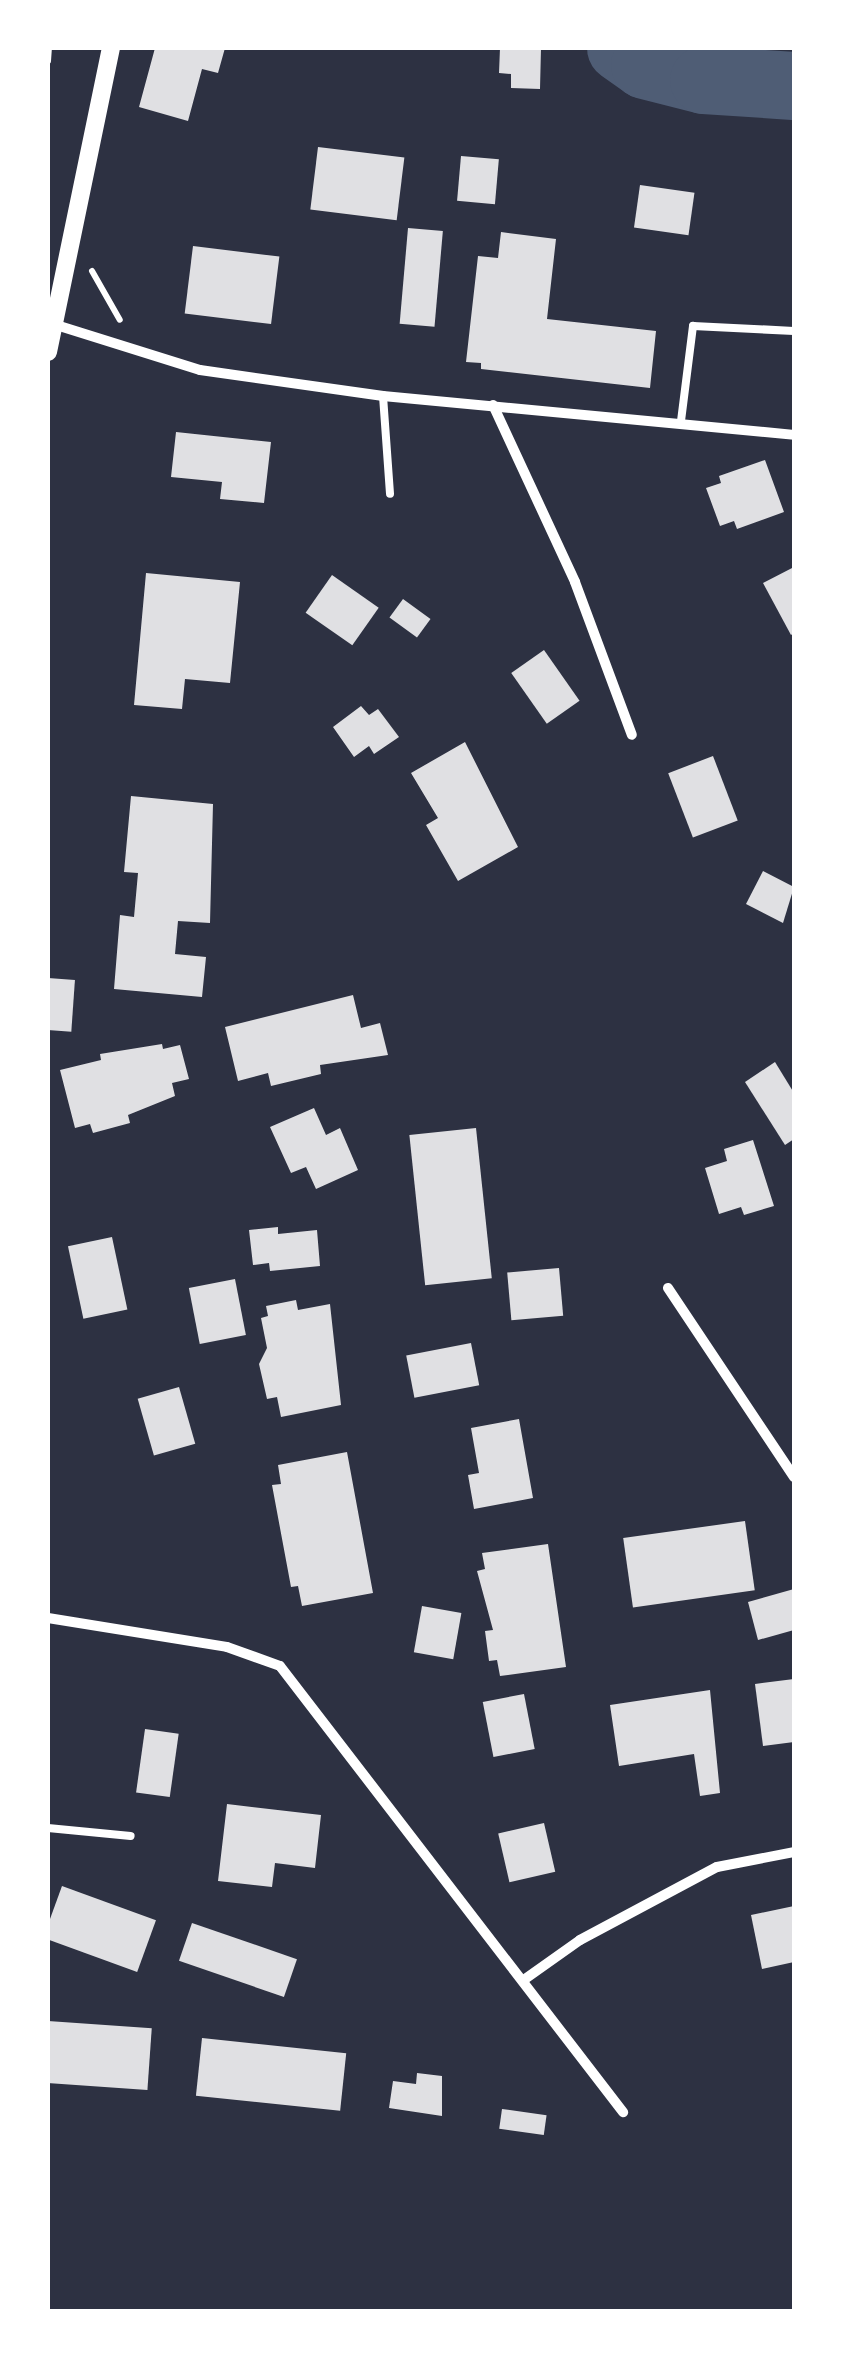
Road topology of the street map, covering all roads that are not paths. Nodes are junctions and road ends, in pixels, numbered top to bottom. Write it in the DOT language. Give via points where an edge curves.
graph roads {
  1 [pos="111,48"];
  2 [pos="53,324"];
  3 [pos="794,331"];
  4 [pos="48,352"];
  5 [pos="382,396"];
  6 [pos="494,405"];
  7 [pos="681,421"];
  8 [pos="794,434"];
  9 [pos="390,494"];
  10 [pos="632,735"];
  11 [pos="668,1288"];
  12 [pos="794,1476"];
  13 [pos="48,1618"];
  14 [pos="48,1828"];
  15 [pos="131,1836"];
  16 [pos="794,1852"];
  17 [pos="525,1980"];
  18 [pos="623,2112"];
  1 -- 2 [label="street"];
  2 -- 4 [label="street"];
  2 -- 5 [label="street" via="200,370"];
  3 -- 7 [label="lane" via="694,326"];
  5 -- 6 [label="street"];
  5 -- 9 [label="lane"];
  6 -- 7 [label="street"];
  6 -- 10 [label="street" via="575,582"];
  7 -- 8 [label="street"];
  11 -- 12 [label="street"];
  13 -- 17 [label="street" via="227,1647 280,1666"];
  14 -- 15 [label="lane"];
  16 -- 17 [label="street" via="716,1866 580,1940"];
  17 -- 18 [label="street"];
}
